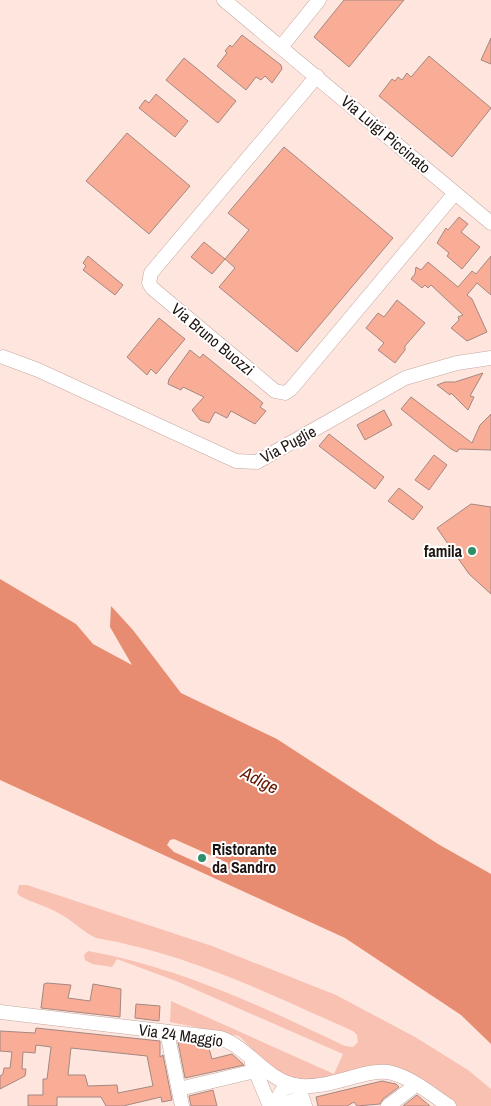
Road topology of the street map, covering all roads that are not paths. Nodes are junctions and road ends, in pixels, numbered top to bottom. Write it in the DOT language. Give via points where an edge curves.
graph roads {
  1 [pos="224,0"];
  2 [pos="319,0"];
  3 [pos="281,47"];
  4 [pos="316,76"];
  5 [pos="455,193"];
  6 [pos="491,223"];
  7 [pos="3,356"];
  8 [pos="491,358"];
  9 [pos="0,1012"];
  10 [pos="0,1019"];
  11 [pos="69,1022"];
  12 [pos="167,1032"];
  13 [pos="241,1048"];
  14 [pos="257,1076"];
  15 [pos="294,1084"];
  16 [pos="416,1085"];
  17 [pos="178,1089"];
  18 [pos="182,1106"];
  19 [pos="271,1106"];
  20 [pos="280,1106"];
  21 [pos="306,1106"];
  22 [pos="312,1106"];
  23 [pos="388,1106"];
  24 [pos="447,1106"];
  1 -- 3 [label="street, Via Luigi Piccinato"];
  2 -- 3 [label="street"];
  3 -- 4 [label="street, Via Luigi Piccinato"];
  4 -- 5 [label="street, Via Luigi Piccinato"];
  4 -- 5 [label="street, Via Bruno Buozzi" via="151,273 149,283 152,288 275,391 285,393 291,390"];
  5 -- 6 [label="street, Via Luigi Piccinato"];
  7 -- 8 [label="street, Via Puglie" via="236,461 257,462 405,378 457,363"];
  9 -- 11 [label="street, Via 24 Maggio"];
  10 -- 11 [label="street, Via 24 Maggio"];
  11 -- 12 [label="street, Via 24 Maggio"];
  12 -- 13 [label="street, Via 24 Maggio" via="220,1038"];
  12 -- 17 [label="street"];
  13 -- 14 [label="street"];
  13 -- 15 [label="street, Via 24 Maggio" via="270,1074"];
  14 -- 15 [label="street"];
  14 -- 17 [label="street"];
  14 -- 19 [label="street"];
  15 -- 16 [label="street" via="326,1085 386,1072"];
  15 -- 19 [label="street" via="283,1089"];
  15 -- 22 [label="street"];
  16 -- 23 [label="street"];
  16 -- 24 [label="street"];
  17 -- 18 [label="street"];
  20 -- 21 [label="street" via="302,1097"];
}
